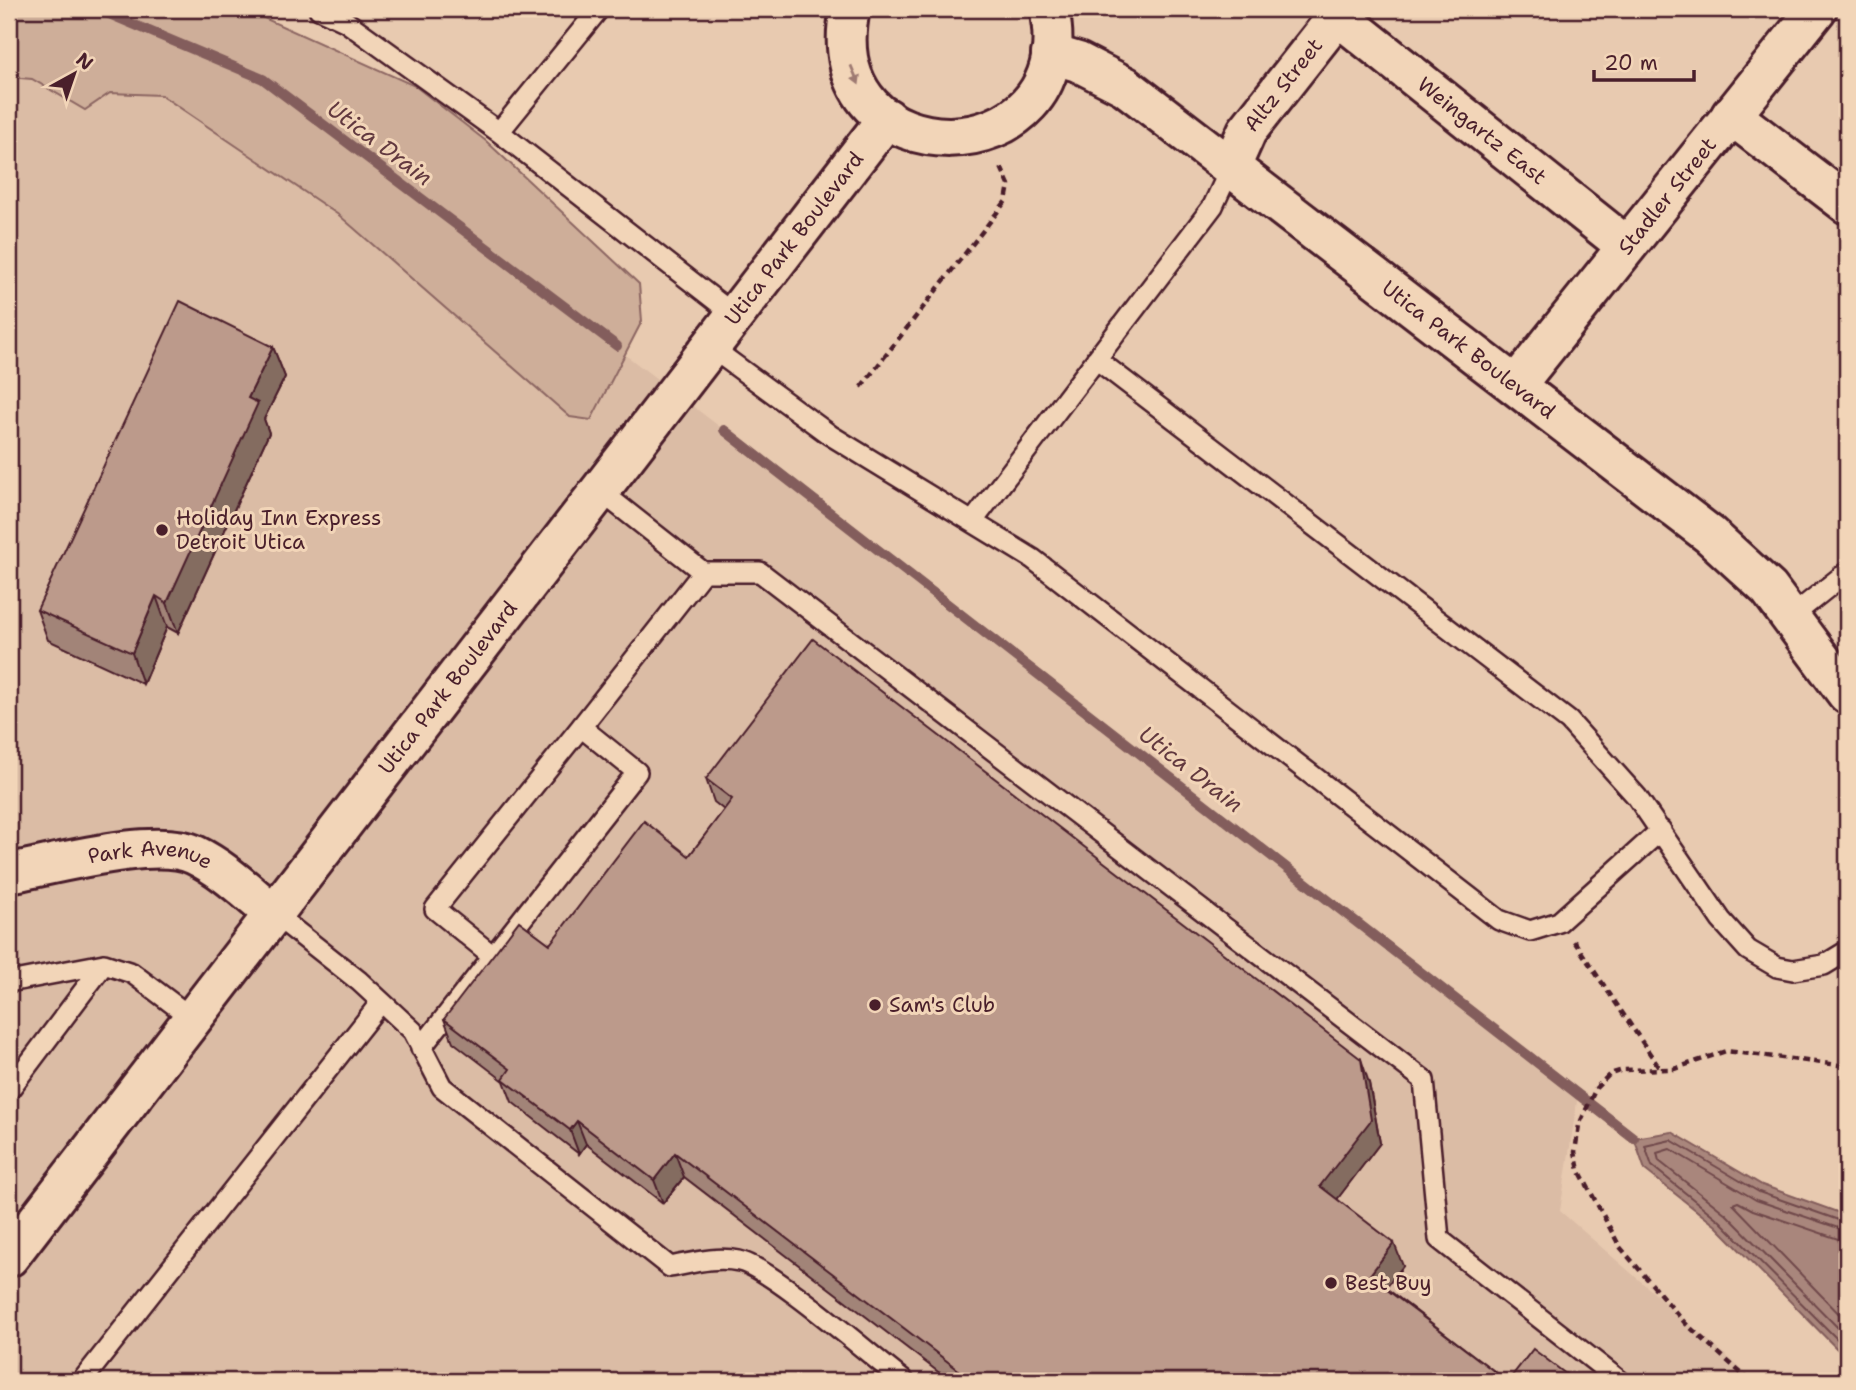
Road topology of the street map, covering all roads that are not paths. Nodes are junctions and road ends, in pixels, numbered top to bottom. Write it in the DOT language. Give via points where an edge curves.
graph roads {
  1 [pos="318,9"];
  2 [pos="599,9"];
  3 [pos="849,9"];
  4 [pos="1049,9"];
  5 [pos="1817,9"];
  6 [pos="1332,14"];
  7 [pos="1051,54"];
  8 [pos="1731,115"];
  9 [pos="887,118"];
  10 [pos="499,132"];
  11 [pos="1231,167"];
  12 [pos="1847,204"];
  13 [pos="1625,245"];
  14 [pos="733,314"];
  15 [pos="709,346"];
  16 [pos="1096,359"];
  17 [pos="1516,385"];
  18 [pos="599,490"];
  19 [pos="973,521"];
  20 [pos="703,572"];
  21 [pos="1847,572"];
  22 [pos="1792,617"];
  23 [pos="1847,694"];
  24 [pos="581,727"];
  25 [pos="1661,831"];
  26 [pos="9,873"];
  27 [pos="273,913"];
  28 [pos="1847,951"];
  29 [pos="493,956"];
  30 [pos="104,964"];
  31 [pos="9,982"];
  32 [pos="381,1002"];
  33 [pos="193,1019"];
  34 [pos="421,1048"];
  35 [pos="9,1090"];
  36 [pos="9,1257"];
  37 [pos="82,1381"];
  38 [pos="904,1381"];
  39 [pos="1620,1381"];
  1 -- 10 [label="lane" via="345,21"];
  2 -- 10 [label="lane"];
  3 -- 9 [label="street, one-way" via="846,46 850,66 871,104"];
  4 -- 7 [label="street"];
  5 -- 8 [label="street, Stadler Street"];
  6 -- 11 [label="street, Altz Street" via="1247,131"];
  6 -- 13 [label="street, Weingartz East"];
  7 -- 9 [label="street" via="1035,93 1014,116 987,132 946,139 925,136"];
  7 -- 11 [label="street, Utica Park Boulevard" via="1125,86"];
  8 -- 12 [label="street"];
  8 -- 13 [label="street, Stadler Street"];
  9 -- 14 [label="street, Utica Park Boulevard"];
  10 -- 14 [label="lane"];
  11 -- 16 [label="lane" via="1213,206"];
  11 -- 17 [label="street, Utica Park Boulevard"];
  13 -- 17 [label="street, Stadler Street"];
  14 -- 15 [label="street, Utica Park Boulevard"];
  15 -- 18 [label="street, Utica Park Boulevard"];
  15 -- 19 [label="lane" via="830,435"];
  16 -- 19 [label="lane"];
  16 -- 25 [label="lane" via="1569,722 1616,771"];
  17 -- 22 [label="street, Utica Park Boulevard" via="1740,559"];
  18 -- 20 [label="lane"];
  18 -- 27 [label="street, Utica Park Boulevard"];
  19 -- 25 [label="lane" via="1033,559 1499,919 1516,927 1542,929 1572,914"];
  20 -- 24 [label="lane"];
  20 -- 39 [label="lane" via="760,572 1424,1080 1439,1239"];
  21 -- 22 [label="lane"];
  22 -- 23 [label="street, Utica Park Boulevard"];
  24 -- 29 [label="lane" via="637,772"];
  24 -- 29 [label="lane" via="435,909"];
  25 -- 28 [label="lane" via="1721,920 1762,960 1777,967 1810,969"];
  26 -- 27 [label="street, Park Avenue" via="172,847 215,866"];
  27 -- 32 [label="lane"];
  27 -- 33 [label="street, Utica Park Boulevard"];
  29 -- 34 [label="lane"];
  30 -- 31 [label="lane"];
  30 -- 33 [label="lane" via="132,973"];
  30 -- 35 [label="lane"];
  32 -- 34 [label="lane" via="412,1031"];
  32 -- 37 [label="lane"];
  33 -- 36 [label="street, Utica Park Boulevard"];
  34 -- 38 [label="lane" via="442,1087 670,1267 715,1259 741,1261 778,1283"];
}
